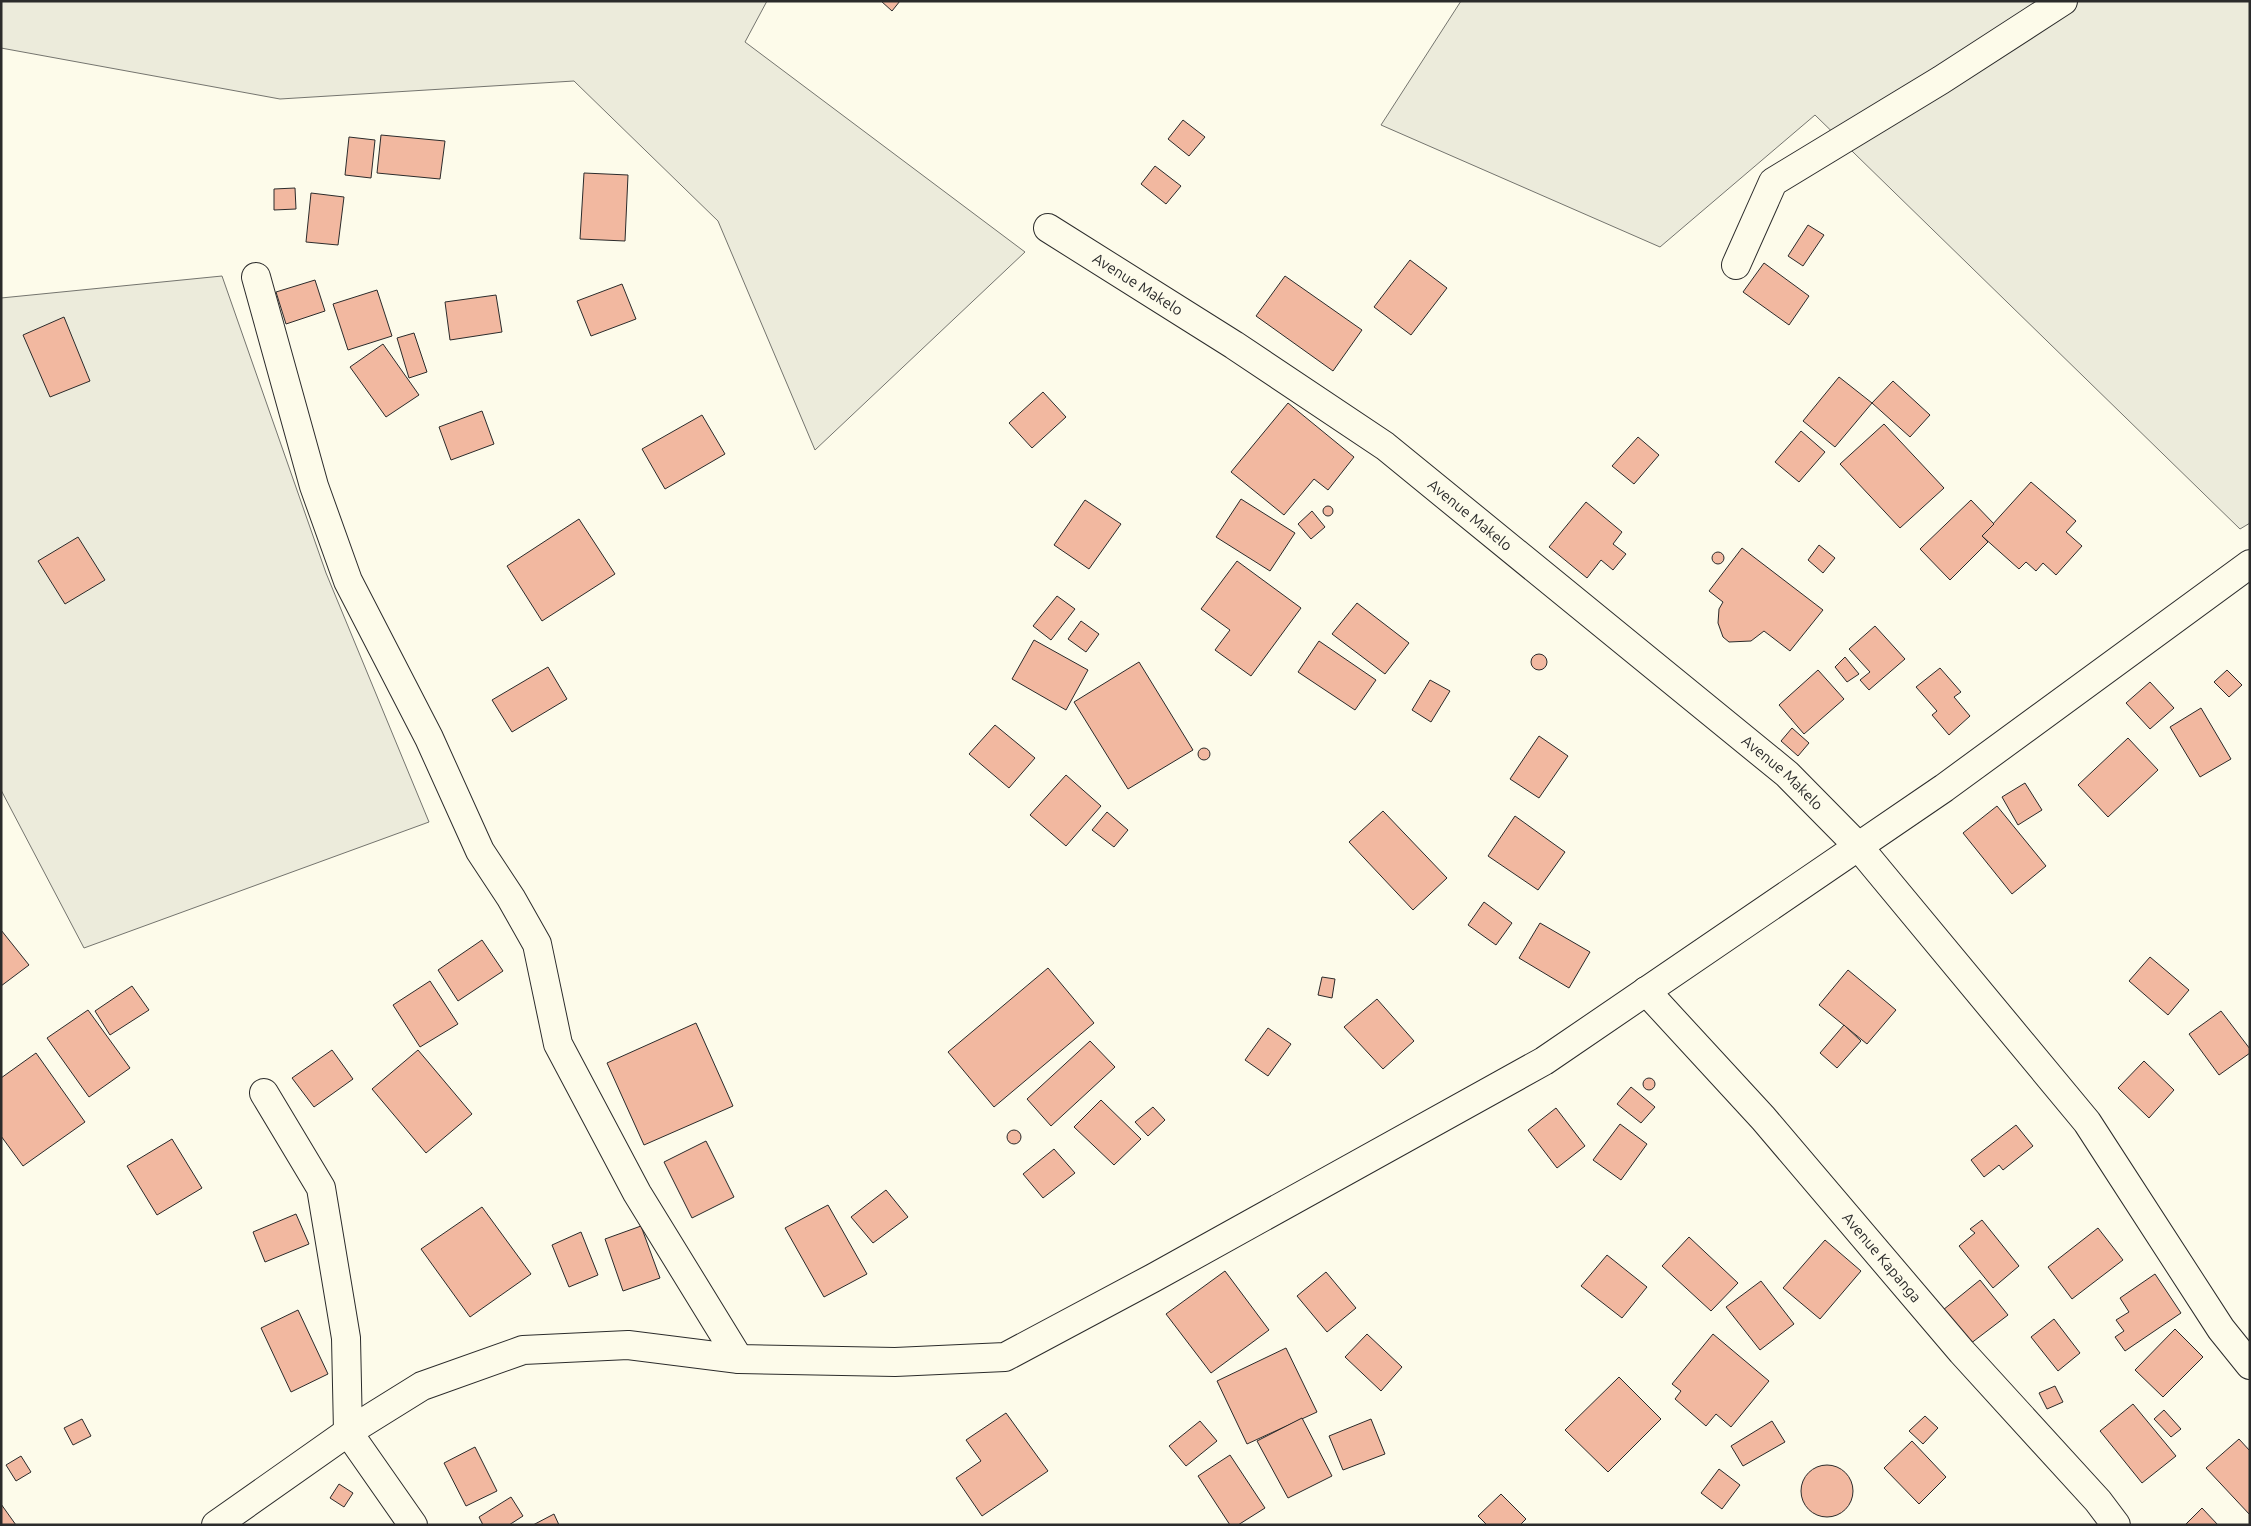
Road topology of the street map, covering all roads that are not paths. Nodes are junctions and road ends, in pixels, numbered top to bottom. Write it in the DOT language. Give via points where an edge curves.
graph roads {
  1 [pos="2062,1"];
  2 [pos="1048,228"];
  3 [pos="1736,265"];
  4 [pos="256,277"];
  5 [pos="2250,564"];
  6 [pos="1858,846"];
  7 [pos="1646,991"];
  8 [pos="264,1093"];
  9 [pos="739,1359"];
  10 [pos="2250,1365"];
  11 [pos="348,1432"];
  12 [pos="216,1525"];
  13 [pos="413,1525"];
  14 [pos="2116,1525"];
  1 -- 3 [label="street" via="1942,80 1773,182"];
  2 -- 6 [label="street, Avenue Makelo" via="1385,446 1787,774"];
  4 -- 9 [label="street" via="314,486 348,581 429,738 480,851 537,944 558,1044 637,1193"];
  5 -- 6 [label="street" via="1944,788"];
  6 -- 7 [label="street"];
  6 -- 10 [label="street, Avenue Makelo" via="2087,1122 2221,1329"];
  7 -- 9 [label="street" via="1544,1061 1005,1357 895,1362"];
  7 -- 14 [label="street, Avenue Kapanga" via="1763,1118 1962,1352 2098,1501"];
  8 -- 11 [label="street" via="321,1188 346,1338"];
  9 -- 11 [label="street" via="628,1345 523,1350 422,1386"];
  11 -- 12 [label="street"];
  11 -- 13 [label="street"];
}
